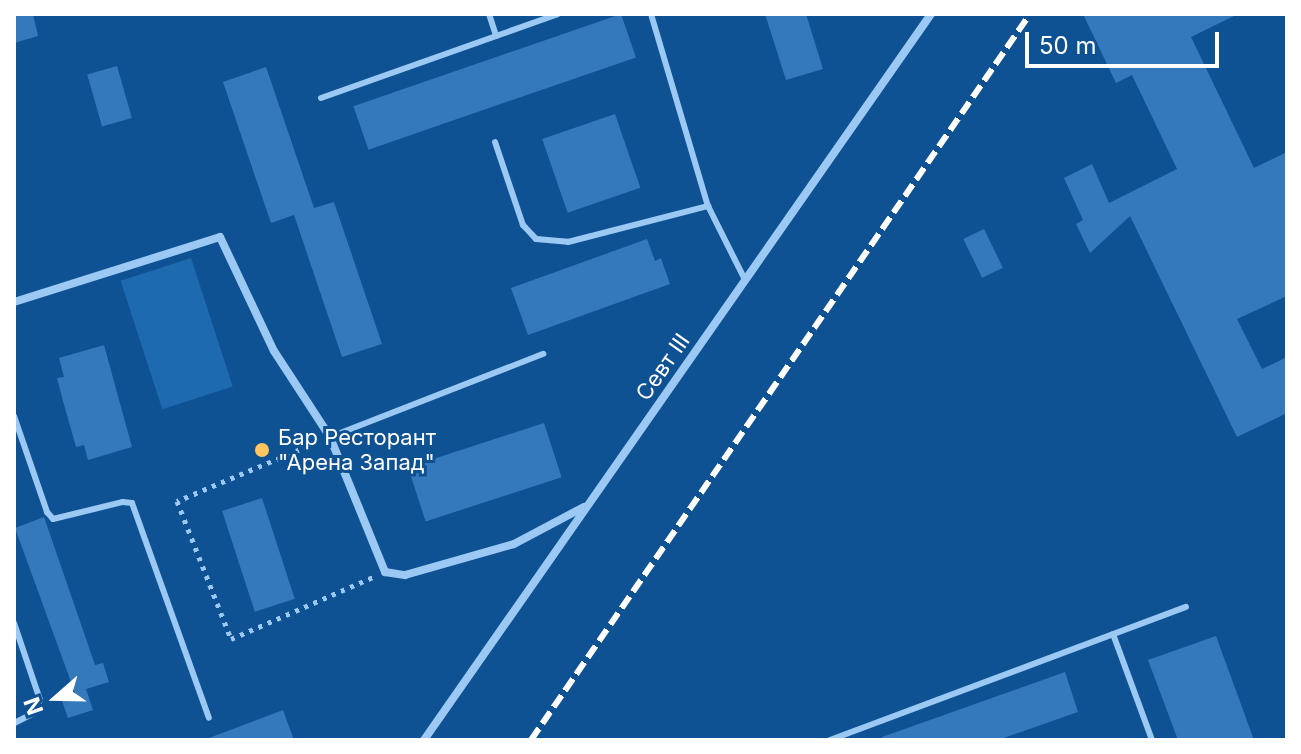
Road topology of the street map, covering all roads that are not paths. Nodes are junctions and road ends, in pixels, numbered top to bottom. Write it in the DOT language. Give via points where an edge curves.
graph roads {
  1 [pos="489,14"];
  2 [pos="558,14"];
  3 [pos="651,14"];
  4 [pos="931,14"];
  5 [pos="496,36"];
  6 [pos="321,98"];
  7 [pos="495,142"];
  8 [pos="708,206"];
  9 [pos="745,280"];
  10 [pos="14,302"];
  11 [pos="543,354"];
  12 [pos="14,416"];
  13 [pos="330,437"];
  14 [pos="588,505"];
  15 [pos="1186,607"];
  16 [pos="14,623"];
  17 [pos="1113,634"];
  18 [pos="209,718"];
  19 [pos="14,723"];
  20 [pos="424,740"];
  21 [pos="830,740"];
  22 [pos="1152,740"];
  1 -- 5 [label="lane"];
  2 -- 5 [label="lane"];
  3 -- 8 [label="lane"];
  4 -- 9 [label="street, Севт III"];
  5 -- 6 [label="lane"];
  7 -- 8 [label="lane" via="523,225 536,239 568,242"];
  8 -- 9 [label="lane"];
  9 -- 14 [label="street, Севт III"];
  10 -- 13 [label="street" via="220,237 274,351"];
  11 -- 13 [label="lane"];
  12 -- 18 [label="lane" via="53,519 132,503"];
  13 -- 14 [label="street" via="385,572 405,575 514,544"];
  14 -- 20 [label="street, Севт III"];
  15 -- 17 [label="lane"];
  16 -- 19 [label="lane" via="40,700 34,713"];
  17 -- 21 [label="lane"];
  17 -- 22 [label="lane"];
}
